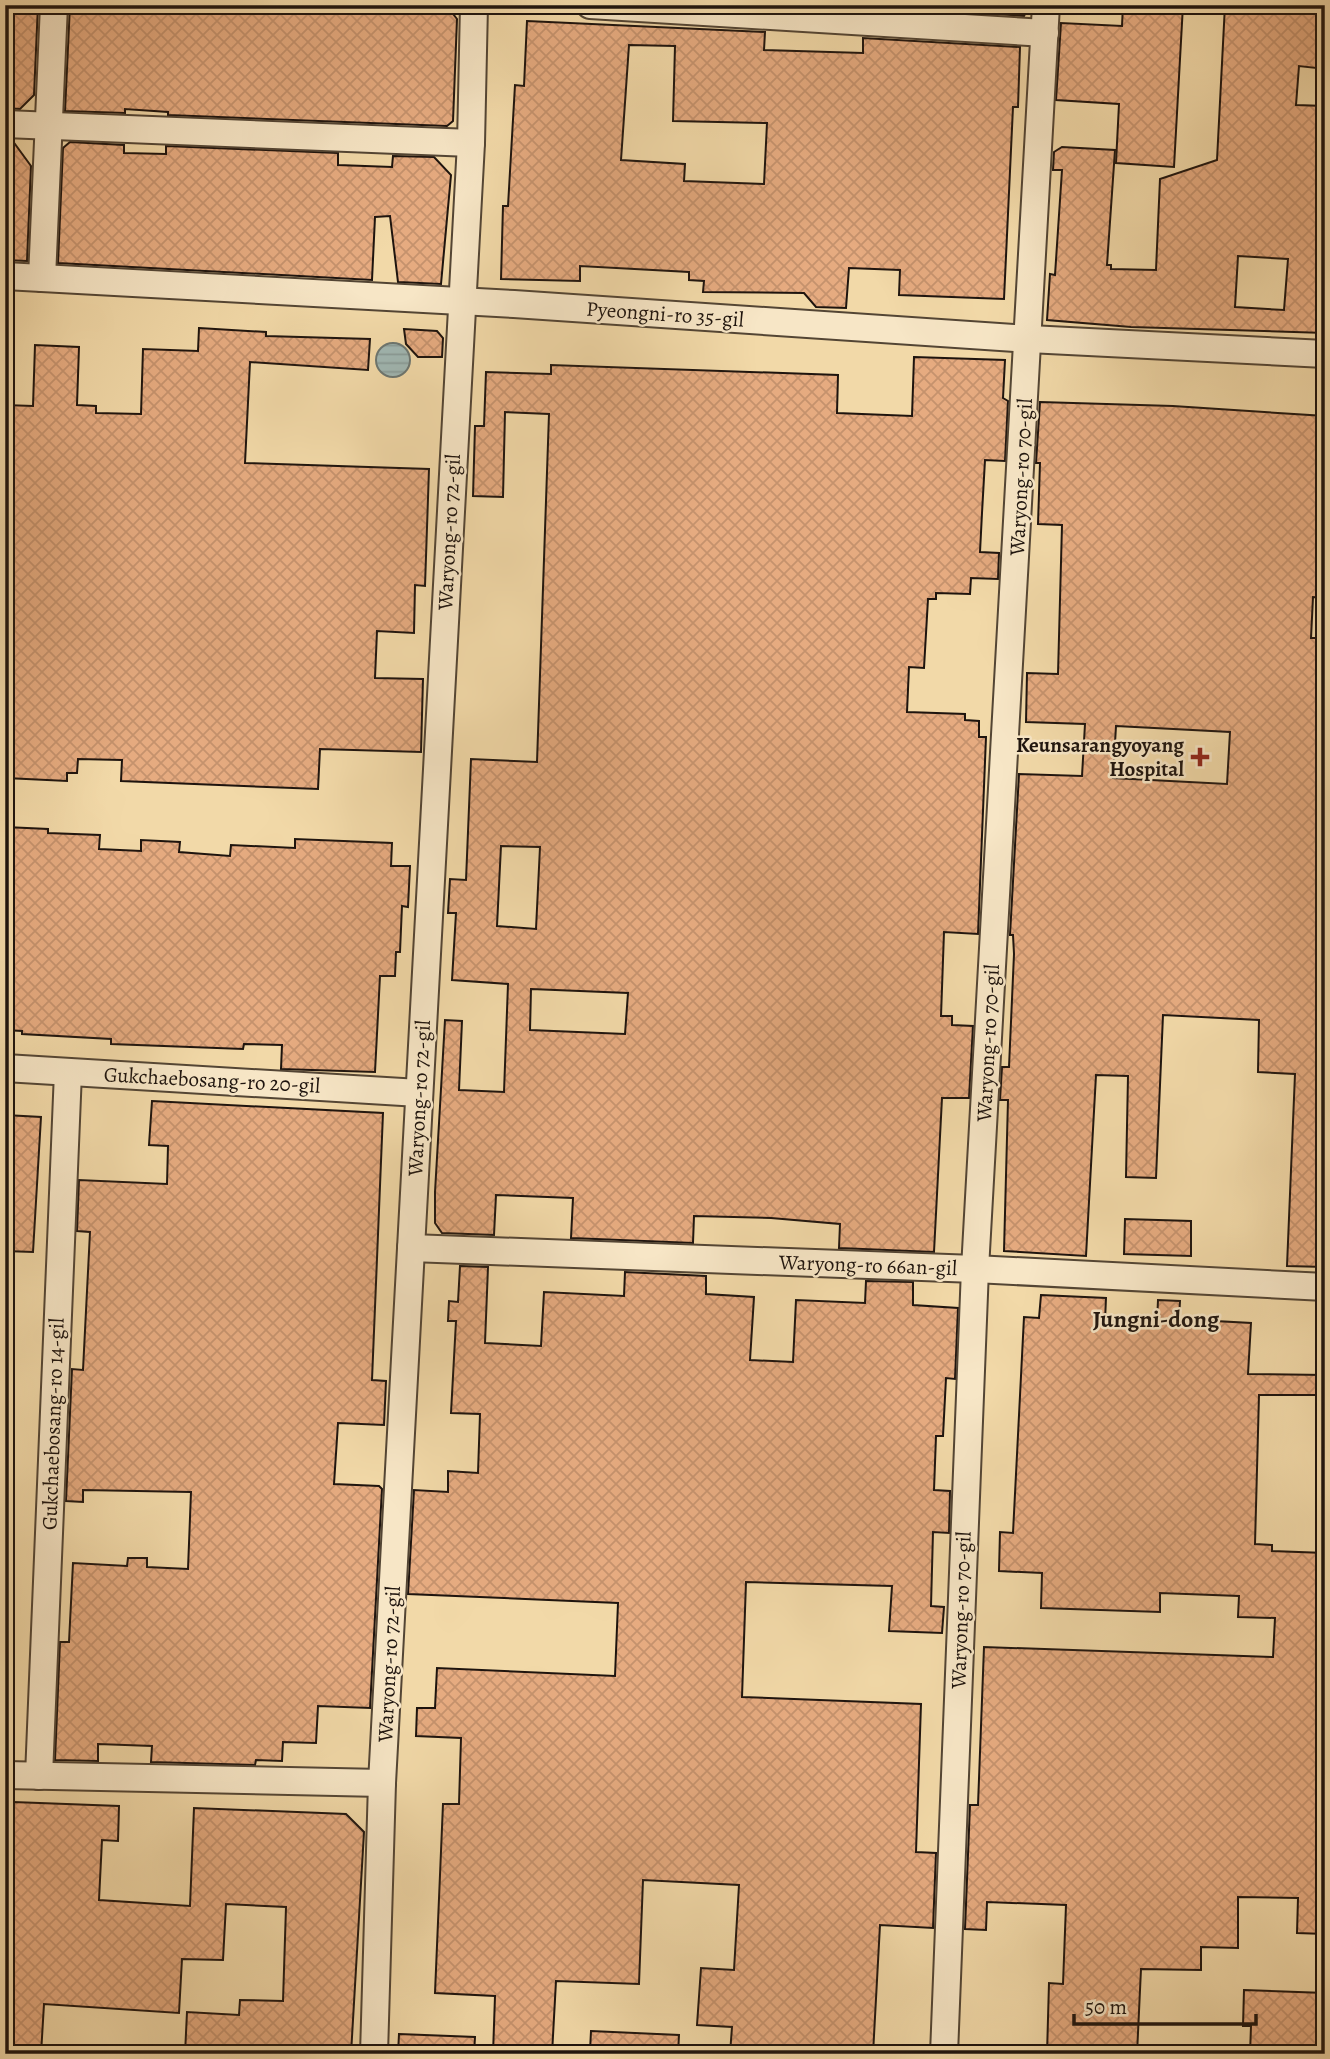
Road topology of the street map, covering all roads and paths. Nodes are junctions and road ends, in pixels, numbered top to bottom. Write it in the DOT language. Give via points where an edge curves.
graph roads {
  1 [pos="54,5"];
  2 [pos="474,5"];
  3 [pos="590,5"];
  4 [pos="1046,5"];
  5 [pos="1045,33"];
  6 [pos="5,124"];
  7 [pos="47,126"];
  8 [pos="471,143"];
  9 [pos="5,276"];
  10 [pos="42,278"];
  11 [pos="461,301"];
  12 [pos="1029,339"];
  13 [pos="1325,354"];
  14 [pos="5,1068"];
  15 [pos="68,1072"];
  16 [pos="419,1093"];
  17 [pos="411,1248"];
  18 [pos="975,1269"];
  19 [pos="1325,1287"];
  20 [pos="5,1775"];
  21 [pos="38,1776"];
  22 [pos="382,1783"];
  23 [pos="374,2054"];
  24 [pos="944,2054"];
  1 -- 7 [label="street"];
  2 -- 8 [label="street, Waryong-ro 72-gil"];
  3 -- 5 [label="street"];
  4 -- 5 [label="street, Waryong-ro 70-gil"];
  5 -- 12 [label="street, Waryong-ro 70-gil"];
  6 -- 7 [label="street"];
  7 -- 8 [label="street"];
  7 -- 10 [label="street"];
  8 -- 11 [label="street, Waryong-ro 72-gil"];
  9 -- 10 [label="street, Pyeongni-ro 35-gil"];
  10 -- 11 [label="street, Pyeongni-ro 35-gil"];
  11 -- 12 [label="street, Pyeongni-ro 35-gil"];
  11 -- 16 [label="street, Waryong-ro 72-gil"];
  12 -- 13 [label="street, Pyeongni-ro 35-gil"];
  12 -- 18 [label="street, Waryong-ro 70-gil"];
  14 -- 15 [label="street, Gukchaebosang-ro 20-gil"];
  15 -- 16 [label="street, Gukchaebosang-ro 20-gil"];
  15 -- 21 [label="street, Gukchaebosang-ro 14-gil"];
  16 -- 17 [label="street, Waryong-ro 72-gil"];
  17 -- 18 [label="street, Waryong-ro 66an-gil"];
  17 -- 22 [label="street, Waryong-ro 72-gil"];
  18 -- 19 [label="street, Waryong-ro 66an-gil"];
  18 -- 24 [label="street, Waryong-ro 70-gil"];
  20 -- 21 [label="street"];
  21 -- 22 [label="street"];
  22 -- 23 [label="street, Waryong-ro 72-gil"];
}
